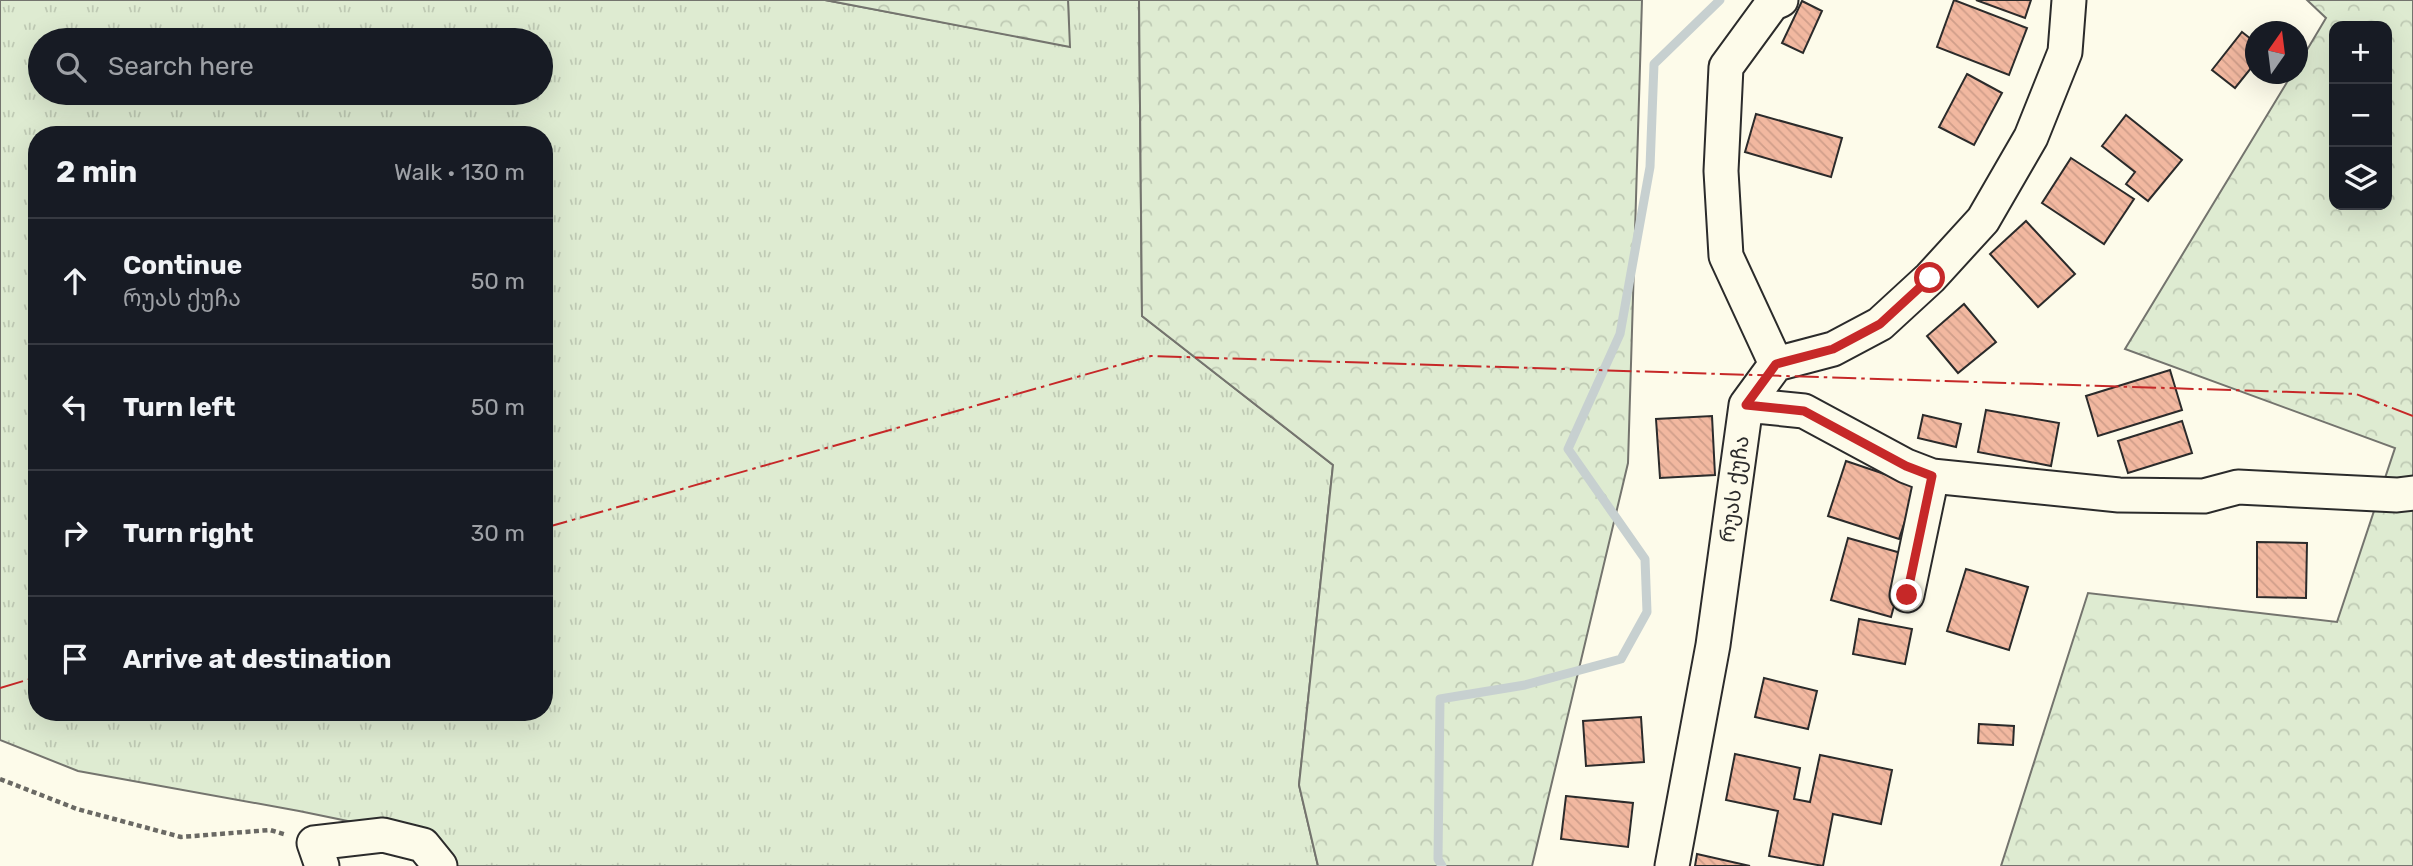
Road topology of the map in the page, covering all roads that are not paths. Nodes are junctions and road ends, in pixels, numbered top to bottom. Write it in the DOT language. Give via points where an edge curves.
graph roads {
  1 [pos="1781,0"];
  2 [pos="2069,0"];
  3 [pos="1776,364"];
  4 [pos="1746,405"];
  5 [pos="1932,476"];
  6 [pos="2413,493"];
  7 [pos="1907,595"];
  8 [pos="318,855"];
  9 [pos="440,866"];
  10 [pos="1672,866"];
  1 -- 3 [label="street" via="1772,4 1726,67 1721,171 1726,256"];
  2 -- 3 [label="street" via="2065,52 2031,137 1983,220 1880,324 1833,349"];
  3 -- 4 [label="street, რუას ქუჩა"];
  4 -- 5 [label="street" via="1804,411"];
  4 -- 10 [label="street, რუას ქუჩა" via="1713,645"];
  5 -- 6 [label="street" via="2119,495 2204,496 2238,487"];
  5 -- 7 [label="street"];
  8 -- 9 [label="street" via="383,835 422,845"];
}
